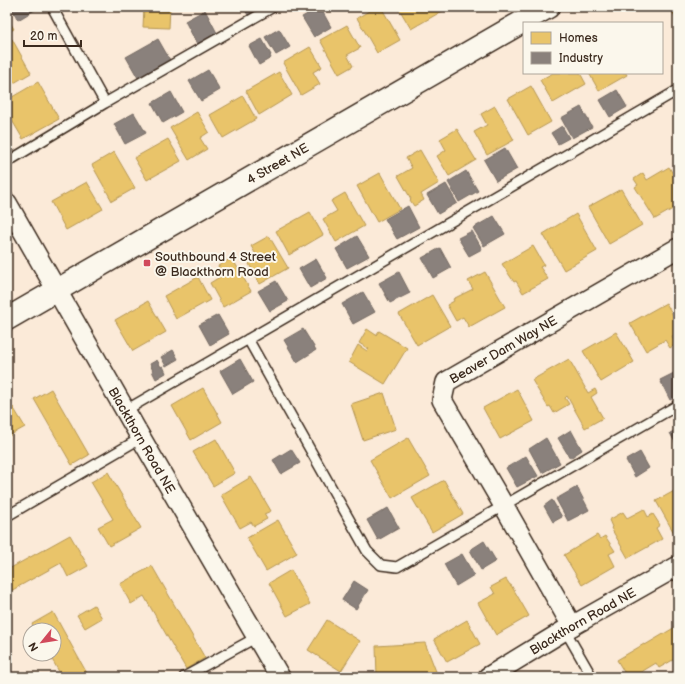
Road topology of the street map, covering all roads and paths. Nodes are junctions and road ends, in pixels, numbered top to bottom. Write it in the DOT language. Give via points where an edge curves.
graph roads {
  1 [pos="52,7"];
  2 [pos="273,7"];
  3 [pos="548,7"];
  4 [pos="678,90"];
  5 [pos="105,102"];
  6 [pos="7,162"];
  7 [pos="7,203"];
  8 [pos="678,248"];
  9 [pos="58,290"];
  10 [pos="7,319"];
  11 [pos="248,339"];
  12 [pos="678,405"];
  13 [pos="126,410"];
  14 [pos="142,438"];
  15 [pos="504,506"];
  16 [pos="7,516"];
  17 [pos="678,566"];
  18 [pos="569,628"];
  19 [pos="257,637"];
  20 [pos="184,677"];
  21 [pos="280,677"];
  22 [pos="488,677"];
  23 [pos="592,677"];
  1 -- 5 [label="lane"];
  2 -- 5 [label="lane"];
  3 -- 9 [label="street, 4 Street NE"];
  4 -- 11 [label="lane"];
  5 -- 6 [label="lane"];
  7 -- 9 [label="street, Blackthorn Road NE"];
  8 -- 15 [label="street, Beaver Dam Way NE" via="446,382 442,400"];
  9 -- 10 [label="street, 4 Street NE"];
  9 -- 13 [label="street, Blackthorn Road NE"];
  11 -- 13 [label="lane"];
  11 -- 15 [label="lane" via="367,551 381,565 398,567"];
  12 -- 15 [label="lane"];
  13 -- 14 [label="street, Blackthorn Road NE"];
  14 -- 16 [label="lane"];
  14 -- 19 [label="street, Blackthorn Road NE"];
  15 -- 18 [label="street, Beaver Dam Way NE"];
  17 -- 18 [label="street, Blackthorn Road NE"];
  18 -- 22 [label="street, Blackthorn Road NE"];
  18 -- 23 [label="lane"];
  19 -- 20 [label="lane"];
  19 -- 21 [label="street, Blackthorn Road NE"];
}
